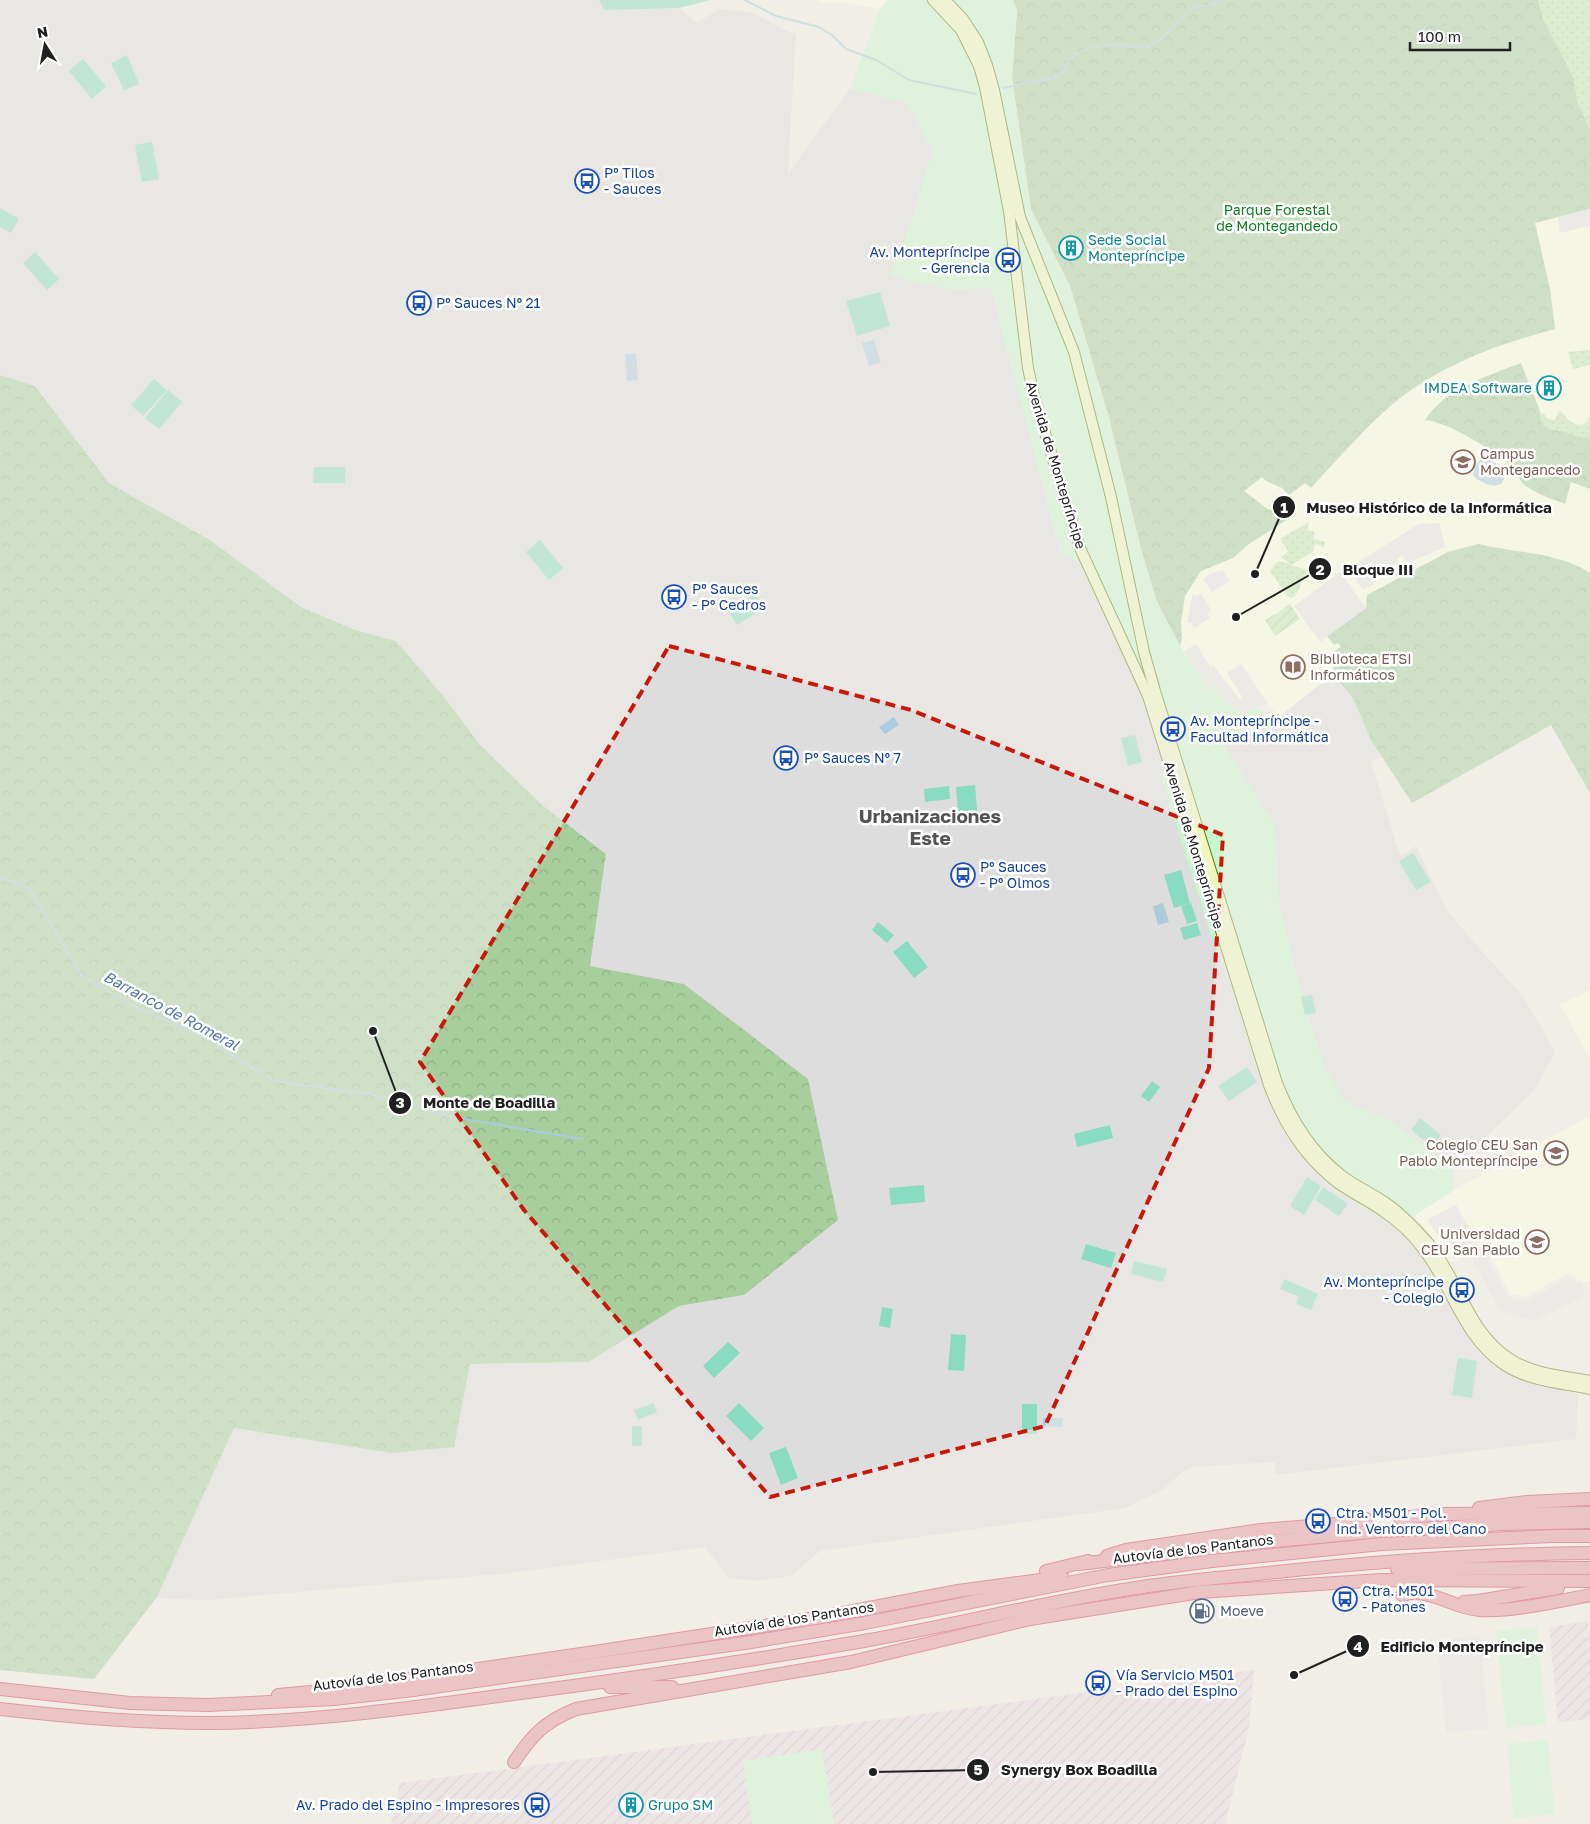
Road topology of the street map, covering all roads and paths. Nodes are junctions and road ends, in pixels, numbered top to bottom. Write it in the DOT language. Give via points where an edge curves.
graph roads {
  1 [pos="933,0"];
  2 [pos="945,0"];
  3 [pos="1590,1381"];
  4 [pos="1590,1389"];
  5 [pos="1590,1499"];
  6 [pos="1590,1513"];
  7 [pos="1442,1514"];
  8 [pos="1400,1518"];
  9 [pos="1366,1519"];
  10 [pos="1590,1522"];
  11 [pos="1590,1536"];
  12 [pos="1590,1553"];
  13 [pos="1080,1564"];
  14 [pos="1317,1568"];
  15 [pos="1590,1568"];
  16 [pos="1108,1575"];
  17 [pos="1590,1582"];
  18 [pos="958,1592"];
  19 [pos="1402,1595"];
  20 [pos="1590,1595"];
  21 [pos="1442,1600"];
  22 [pos="745,1681"];
  23 [pos="565,1687"];
  24 [pos="0,1690"];
  25 [pos="116,1702"];
  26 [pos="0,1709"];
  27 [pos="514,1762"];
  1 -- 4 [label="street, Avenida de Montepríncipe" via="961,30 979,66 1009,211 1028,368 1035,400 1080,548 1148,696 1278,1110 1294,1138 1321,1169 1383,1211 1418,1243 1484,1349 1504,1365 1534,1378"];
  2 -- 3 [label="street, Avenida de Montepríncipe" via="963,19 988,65 1020,217 1074,352 1155,692 1286,1107 1295,1124 1327,1164 1387,1204 1417,1230 1440,1260 1469,1314 1489,1342 1509,1358 1535,1370"];
  5 -- 7 [label="highway" via="1501,1504"];
  6 -- 7 [label="highway"];
  7 -- 8 [label="highway"];
  9 -- 13 [label="highway" via="1261,1530 1126,1550"];
  10 -- 13 [label="highway" via="1382,1531"];
  11 -- 16 [label="highway, Autovía de los Pantanos" via="1382,1544"];
  12 -- 14 [label="highway" via="1387,1561"];
  13 -- 18 [label="highway"];
  14 -- 15 [label="highway"];
  14 -- 23 [label="highway" via="1150,1586 868,1640"];
  16 -- 18 [label="highway" via="1038,1579"];
  16 -- 25 [label="highway, Autovía de los Pantanos" via="865,1623 413,1690 284,1703"];
  17 -- 21 [label="highway" via="1478,1602"];
  17 -- 22 [label="highway" via="1382,1580 1200,1592 1030,1619 850,1662"];
  18 -- 25 [label="highway" via="822,1617 332,1690"];
  19 -- 21 [label="highway" via="1416,1592"];
  20 -- 21 [label="highway" via="1514,1608 1480,1610"];
  22 -- 23 [label="highway" via="682,1687"];
  22 -- 27 [label="highway" via="576,1709 543,1726"];
  23 -- 26 [label="highway" via="405,1709 210,1723 129,1721"];
  24 -- 25 [label="highway, Autovía de los Pantanos"];
}
